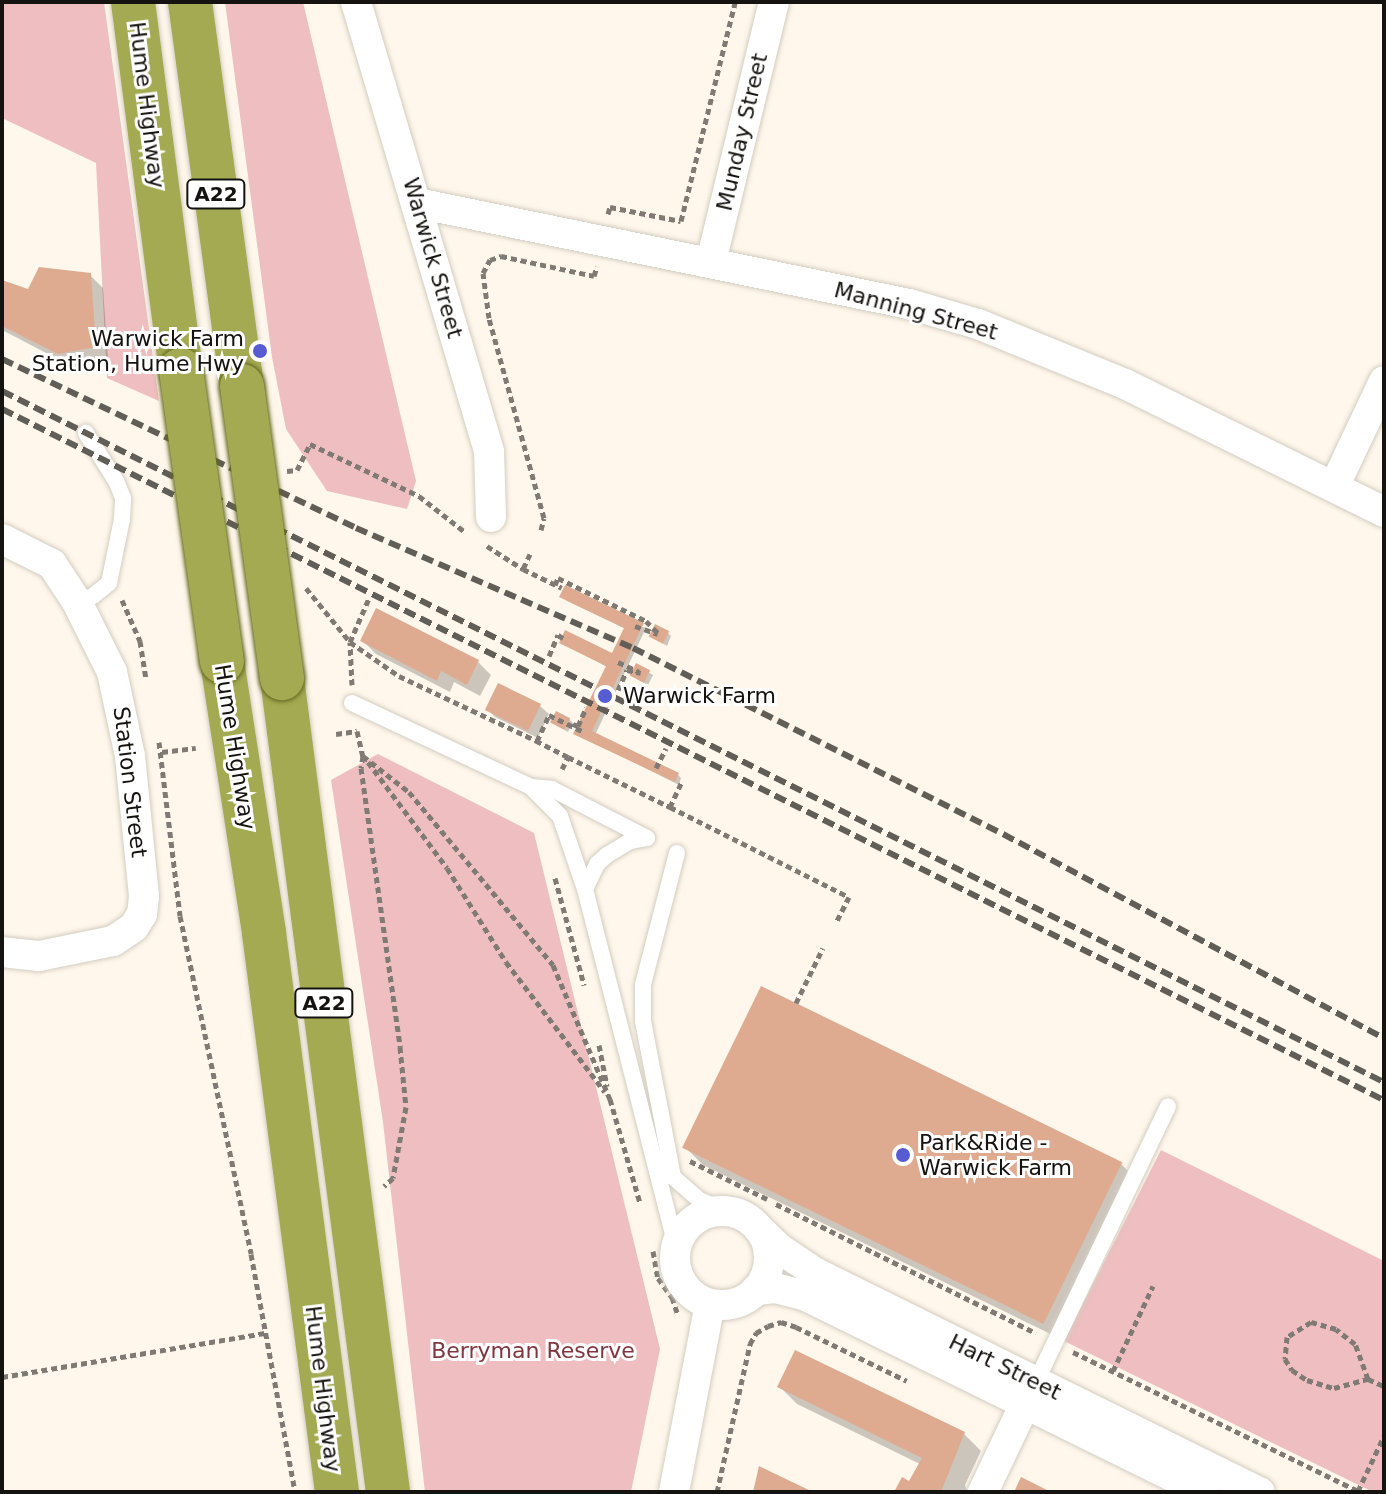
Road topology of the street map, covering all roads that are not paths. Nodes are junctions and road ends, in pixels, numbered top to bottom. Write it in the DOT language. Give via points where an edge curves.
graph roads {
  1 [pos="133,2"];
  2 [pos="190,2"];
  3 [pos="356,2"];
  4 [pos="774,2"];
  5 [pos="417,203"];
  6 [pos="711,262"];
  7 [pos="1384,381"];
  8 [pos="86,433"];
  9 [pos="1334,487"];
  10 [pos="1384,512"];
  11 [pos="481,532"];
  12 [pos="2,539"];
  13 [pos="77,602"];
  14 [pos="352,703"];
  15 [pos="531,787"];
  16 [pos="677,853"];
  17 [pos="585,889"];
  18 [pos="2,952"];
  19 [pos="1168,1106"];
  20 [pos="724,1210"];
  21 [pos="758,1228"];
  22 [pos="665,1243"];
  23 [pos="756,1290"];
  24 [pos="710,1304"];
  25 [pos="1030,1393"];
  26 [pos="337,1492"];
  27 [pos="388,1492"];
  28 [pos="674,1492"];
  29 [pos="983,1492"];
  30 [pos="1205,1492"];
  31 [pos="1260,1492"];
  1 -- 26 [label="highway, Hume Highway / A22, bridge"];
  2 -- 27 [label="highway, A22, bridge"];
  3 -- 5 [label="street, Warwick Street"];
  4 -- 6 [label="street, Munday Street"];
  5 -- 6 [label="street, Manning Street"];
  5 -- 11 [label="street, Warwick Street" via="489,452"];
  6 -- 9 [label="street, Manning Street" via="978,324 1125,384"];
  7 -- 9 [label="street"];
  8 -- 13 [label="lane" via="116,481 123,498 122,519 109,583"];
  9 -- 10 [label="street, Manning Street"];
  12 -- 13 [label="street, Station Street" via="52,564"];
  13 -- 18 [label="street, Station Street" via="112,672 130,756 142,914 134,927 113,941 39,956"];
  14 -- 15 [label="lane"];
  15 -- 17 [label="lane" via="560,816"];
  15 -- 17 [label="lane" via="552,789 647,838 607,855"];
  16 -- 20 [label="lane" via="645,975 643,1021 673,1177 699,1200"];
  17 -- 22 [label="lane"];
  19 -- 25 [label="lane"];
  20 -- 21 [label="street"];
  20 -- 22 [label="street" via="694,1219"];
  21 -- 23 [label="street" via="769,1253"];
  21 -- 25 [label="street, Hart Street" via="816,1273"];
  22 -- 24 [label="street" via="678,1275 696,1298"];
  23 -- 24 [label="street" via="735,1303"];
  23 -- 25 [label="street, Hart Street" via="775,1288 806,1296"];
  24 -- 28 [label="street"];
  25 -- 29 [label="street"];
  25 -- 30 [label="street, Hart Street"];
  25 -- 31 [label="street, Hart Street"];
}
